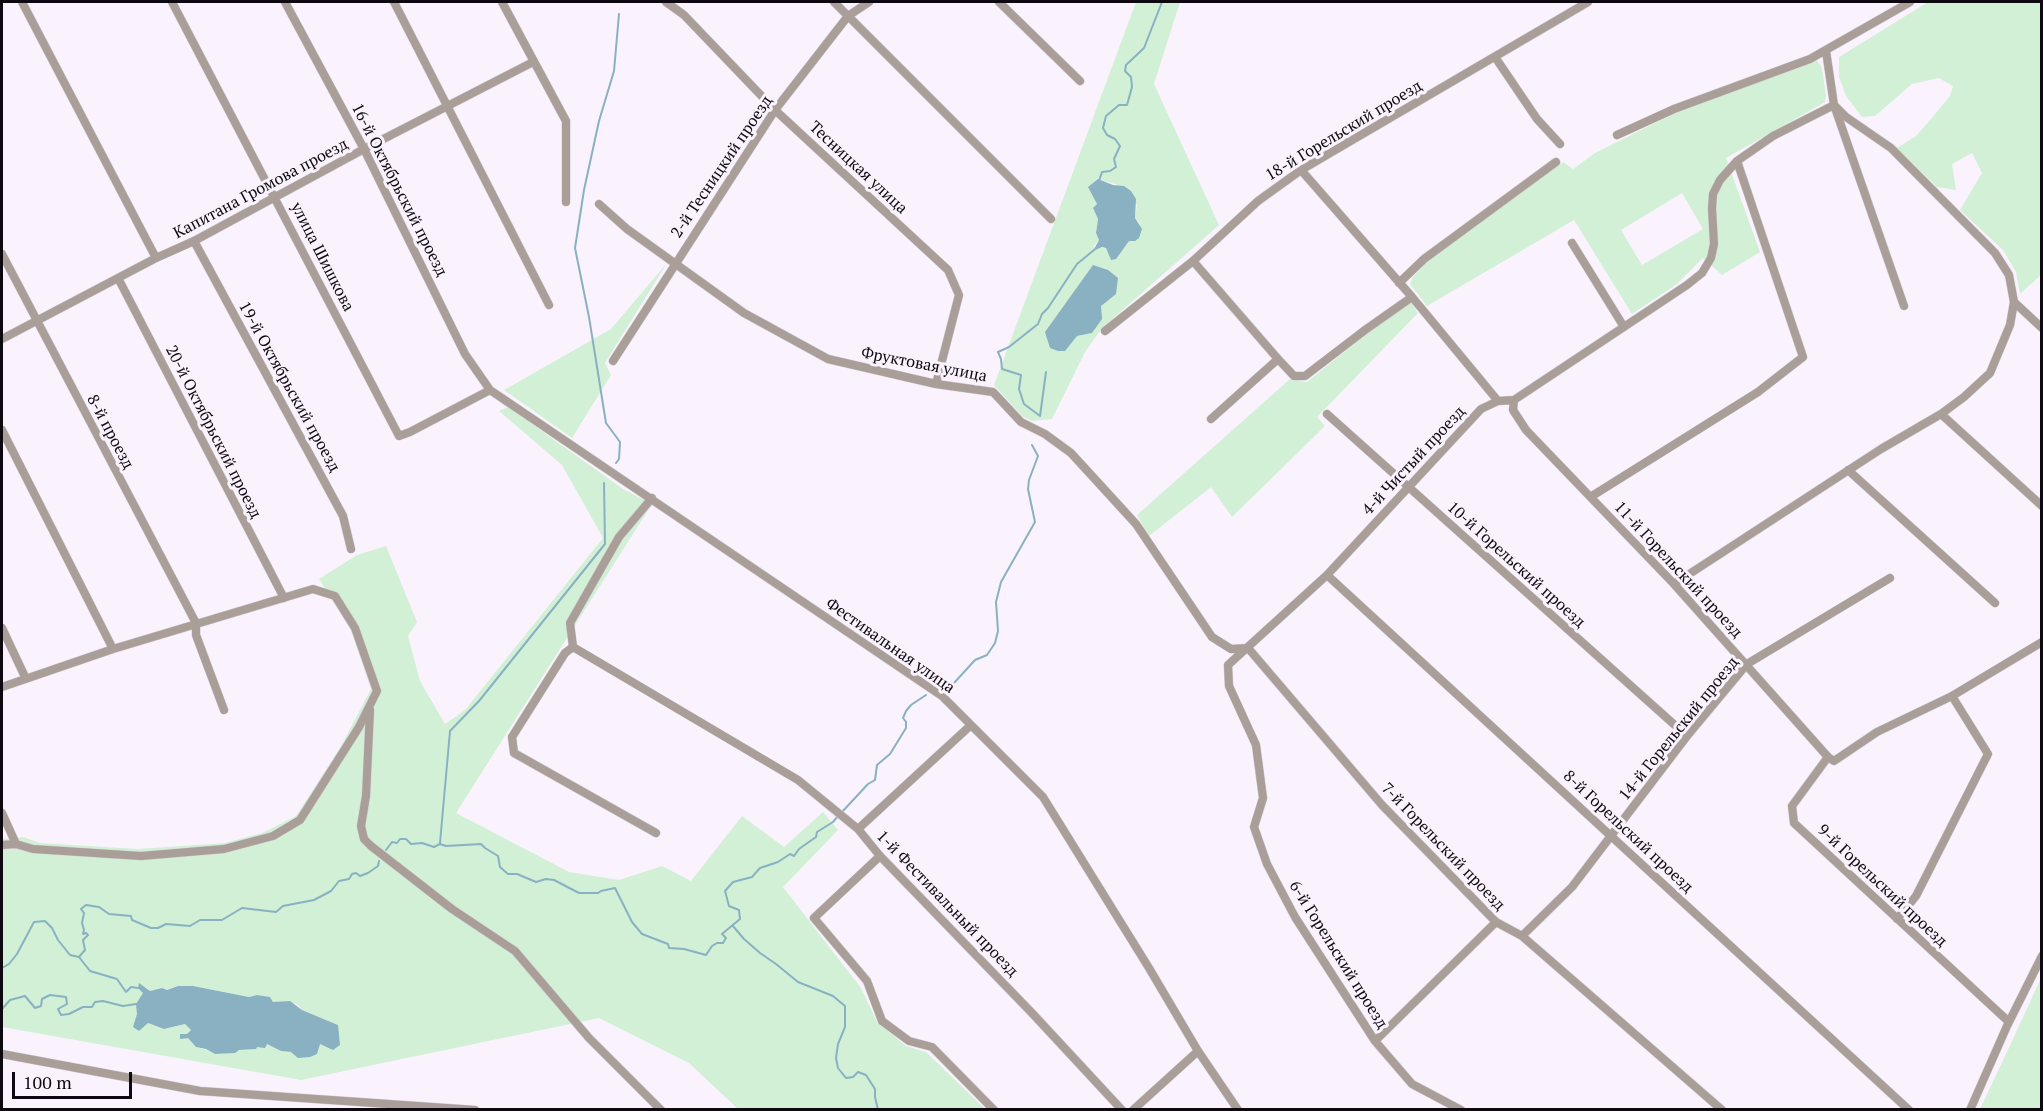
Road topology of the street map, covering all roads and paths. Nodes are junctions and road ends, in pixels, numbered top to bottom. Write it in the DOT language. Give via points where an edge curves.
graph roads {
  1 [pos="22,2"];
  2 [pos="172,2"];
  3 [pos="285,2"];
  4 [pos="394,2"];
  5 [pos="502,2"];
  6 [pos="666,2"];
  7 [pos="834,2"];
  8 [pos="869,2"];
  9 [pos="999,2"];
  10 [pos="1588,2"];
  11 [pos="1910,2"];
  12 [pos="848,16"];
  13 [pos="1826,51"];
  14 [pos="1495,57"];
  15 [pos="533,62"];
  16 [pos="1080,81"];
  17 [pos="1834,105"];
  18 [pos="449,106"];
  19 [pos="776,110"];
  20 [pos="1617,135"];
  21 [pos="1560,144"];
  22 [pos="364,149"];
  23 [pos="1737,161"];
  24 [pos="1556,162"];
  25 [pos="1301,170"];
  26 [pos="275,197"];
  27 [pos="566,202"];
  28 [pos="599,204"];
  29 [pos="1051,219"];
  30 [pos="194,241"];
  31 [pos="1572,243"];
  32 [pos="2,254"];
  33 [pos="156,258"];
  34 [pos="1193,261"];
  35 [pos="675,263"];
  36 [pos="117,278"];
  37 [pos="1399,283"];
  38 [pos="1412,297"];
  39 [pos="2014,302"];
  40 [pos="549,305"];
  41 [pos="1904,306"];
  42 [pos="37,322"];
  43 [pos="1624,327"];
  44 [pos="2042,328"];
  45 [pos="1105,331"];
  46 [pos="2,339"];
  47 [pos="1278,359"];
  48 [pos="613,361"];
  49 [pos="936,384"];
  50 [pos="490,390"];
  51 [pos="1498,400"];
  52 [pos="1514,400"];
  53 [pos="1327,414"];
  54 [pos="1941,414"];
  55 [pos="1211,419"];
  56 [pos="2,430"];
  57 [pos="1848,470"];
  58 [pos="1410,487"];
  59 [pos="1592,496"];
  60 [pos="652,498"];
  61 [pos="2042,506"];
  62 [pos="351,549"];
  63 [pos="1327,575"];
  64 [pos="1890,578"];
  65 [pos="1674,584"];
  66 [pos="284,598"];
  67 [pos="1995,603"];
  68 [pos="196,623"];
  69 [pos="2,628"];
  70 [pos="2042,642"];
  71 [pos="573,647"];
  72 [pos="1248,648"];
  73 [pos="113,649"];
  74 [pos="1747,664"];
  75 [pos="26,679"];
  76 [pos="2,687"];
  77 [pos="1952,696"];
  78 [pos="370,705"];
  79 [pos="224,710"];
  80 [pos="971,725"];
  81 [pos="1687,736"];
  82 [pos="1828,758"];
  83 [pos="2,813"];
  84 [pos="858,829"];
  85 [pos="656,833"];
  86 [pos="1612,835"];
  87 [pos="16,844"];
  88 [pos="2,845"];
  89 [pos="880,856"];
  90 [pos="1897,919"];
  91 [pos="1496,922"];
  92 [pos="1522,936"];
  93 [pos="2042,956"];
  94 [pos="2009,1022"];
  95 [pos="1375,1041"];
  96 [pos="1198,1051"];
  97 [pos="2,1054"];
  98 [pos="475,1110"];
  99 [pos="661,1110"];
  100 [pos="993,1110"];
  101 [pos="1122,1110"];
  102 [pos="1133,1110"];
  103 [pos="1238,1110"];
  104 [pos="1461,1110"];
  105 [pos="1722,1110"];
  106 [pos="1909,1110"];
  107 [pos="1970,1110"];
  1 -- 33 [label="street"];
  2 -- 26 [label="street, улица Шишкова"];
  3 -- 22 [label="street, 16-й Октябрьский проезд"];
  4 -- 18 [label="street"];
  5 -- 15 [label="street"];
  6 -- 19 [label="street, Тесницкая улица" via="684,15"];
  7 -- 12 [label="street"];
  8 -- 12 [label="street, 2-й Тесницкий проезд"];
  9 -- 16 [label="street"];
  10 -- 14 [label="street, 18-й Горельский проезд"];
  11 -- 13 [label="street"];
  12 -- 19 [label="street, 2-й Тесницкий проезд"];
  12 -- 29 [label="street"];
  13 -- 17 [label="street"];
  13 -- 20 [label="street"];
  14 -- 21 [label="street" via="1537,119"];
  14 -- 25 [label="street, 18-й Горельский проезд"];
  15 -- 18 [label="street, Капитана Громова проезд"];
  15 -- 27 [label="street" via="566,121"];
  17 -- 23 [label="street" via="1773,136"];
  17 -- 39 [label="street" via="1891,148 1995,253 2009,275"];
  17 -- 41 [label="street"];
  18 -- 22 [label="street, Капитана Громова проезд"];
  18 -- 40 [label="street"];
  19 -- 35 [label="street, 2-й Тесницкий проезд"];
  19 -- 49 [label="street, Тесницкая улица" via="948,270 958,295"];
  22 -- 26 [label="street, Капитана Громова проезд"];
  22 -- 50 [label="street, 16-й Октябрьский проезд" via="465,354"];
  23 -- 43 [label="street" via="1713,194 1714,244 1701,273"];
  23 -- 59 [label="street" via="1803,357 1758,392"];
  24 -- 37 [label="street"];
  25 -- 34 [label="street, 18-й Горельский проезд" via="1258,201"];
  25 -- 37 [label="street"];
  26 -- 30 [label="street, Капитана Громова проезд"];
  26 -- 50 [label="street, улица Шишкова" via="399,436"];
  28 -- 35 [label="street, Фруктовая улица"];
  30 -- 33 [label="street, Капитана Громова проезд"];
  30 -- 62 [label="street, 19-й Октябрьский проезд" via="343,516"];
  31 -- 43 [label="street"];
  32 -- 42 [label="street, 8-й проезд"];
  33 -- 36 [label="street, Капитана Громова проезд"];
  34 -- 45 [label="street, 18-й Горельский проезд"];
  34 -- 47 [label="street"];
  35 -- 48 [label="street, 2-й Тесницкий проезд"];
  35 -- 49 [label="street, Фруктовая улица" via="744,313 828,359"];
  36 -- 42 [label="street, Капитана Громова проезд"];
  36 -- 66 [label="street, 20-й Октябрьский проезд"];
  37 -- 38 [label="street"];
  38 -- 47 [label="street" via="1305,376 1294,376"];
  38 -- 51 [label="street"];
  39 -- 44 [label="street"];
  39 -- 54 [label="street" via="2010,325 1990,373"];
  42 -- 46 [label="street, Капитана Громова проезд"];
  42 -- 68 [label="street, 8-й проезд"];
  43 -- 52 [label="street"];
  47 -- 55 [label="street"];
  49 -- 72 [label="street, Фруктовая улица" via="993,392 1021,422 1071,453 1136,524 1212,637 1231,649"];
  50 -- 60 [label="street, Фестивальная улица"];
  51 -- 52 [label="street"];
  51 -- 58 [label="street, 4-й Чистый проезд" via="1481,409"];
  52 -- 59 [label="street, 11-й Горельский проезд" via="1513,410 1526,430"];
  53 -- 58 [label="street, 10-й Горельский проезд"];
  54 -- 57 [label="street"];
  54 -- 61 [label="street"];
  56 -- 73 [label="street"];
  57 -- 65 [label="street"];
  57 -- 67 [label="street"];
  58 -- 63 [label="street, 4-й Чистый проезд"];
  58 -- 81 [label="street, 10-й Горельский проезд"];
  59 -- 65 [label="street, 11-й Горельский проезд"];
  60 -- 71 [label="street" via="619,537 570,623"];
  60 -- 80 [label="street, Фестивальная улица" via="942,696"];
  63 -- 72 [label="street, 4-й Чистый проезд"];
  63 -- 86 [label="street, 8-й Горельский проезд"];
  64 -- 74 [label="street, 14-й Горельский проезд"];
  65 -- 74 [label="street, 11-й Горельский проезд"];
  66 -- 68 [label="street"];
  66 -- 78 [label="street" via="313,589 335,596 355,628 377,691"];
  68 -- 73 [label="street"];
  68 -- 79 [label="street, 8-й проезд" via="196,635"];
  69 -- 75 [label="street"];
  70 -- 77 [label="street"];
  71 -- 84 [label="street" via="798,780"];
  71 -- 85 [label="street" via="565,652 512,737 514,753"];
  72 -- 91 [label="street, 7-й Горельский проезд" via="1382,805"];
  72 -- 95 [label="street, 6-й Горельский проезд" via="1228,665 1229,686 1256,745 1263,798 1254,827 1267,864 1295,917"];
  73 -- 75 [label="street"];
  74 -- 81 [label="street, 14-й Горельский проезд"];
  74 -- 82 [label="street, 11-й Горельский проезд"];
  75 -- 76 [label="street"];
  77 -- 82 [label="street" via="1877,732 1834,761"];
  77 -- 90 [label="street" via="1988,754 1916,896"];
  78 -- 87 [label="street" via="300,820 273,836 224,849 141,856 33,849"];
  78 -- 99 [label="street" via="361,826 364,839 452,909 514,951 588,1038"];
  80 -- 84 [label="street, 1-й Фестивальный проезд"];
  80 -- 96 [label="street, Фестивальная улица" via="1043,797"];
  81 -- 86 [label="street, 14-й Горельский проезд"];
  82 -- 90 [label="street, 9-й Горельский проезд" via="1792,806 1794,823"];
  83 -- 87 [label="street"];
  84 -- 89 [label="street, 1-й Фестивальный проезд"];
  86 -- 92 [label="street, 14-й Горельский проезд" via="1572,887"];
  86 -- 106 [label="street, 8-й Горельский проезд"];
  87 -- 88 [label="street"];
  89 -- 100 [label="street" via="814,918 867,981 882,1021 909,1041 932,1047"];
  89 -- 101 [label="street, 1-й Фестивальный проезд"];
  90 -- 94 [label="street, 9-й Горельский проезд"];
  91 -- 92 [label="street, 7-й Горельский проезд"];
  91 -- 95 [label="street"];
  92 -- 105 [label="street, 7-й Горельский проезд"];
  93 -- 94 [label="street"];
  94 -- 107 [label="street"];
  95 -- 104 [label="street, 6-й Горельский проезд" via="1412,1083"];
  96 -- 102 [label="street"];
  96 -- 103 [label="street, Фестивальная улица"];
  97 -- 98 [label="street" via="200,1091"];
}
